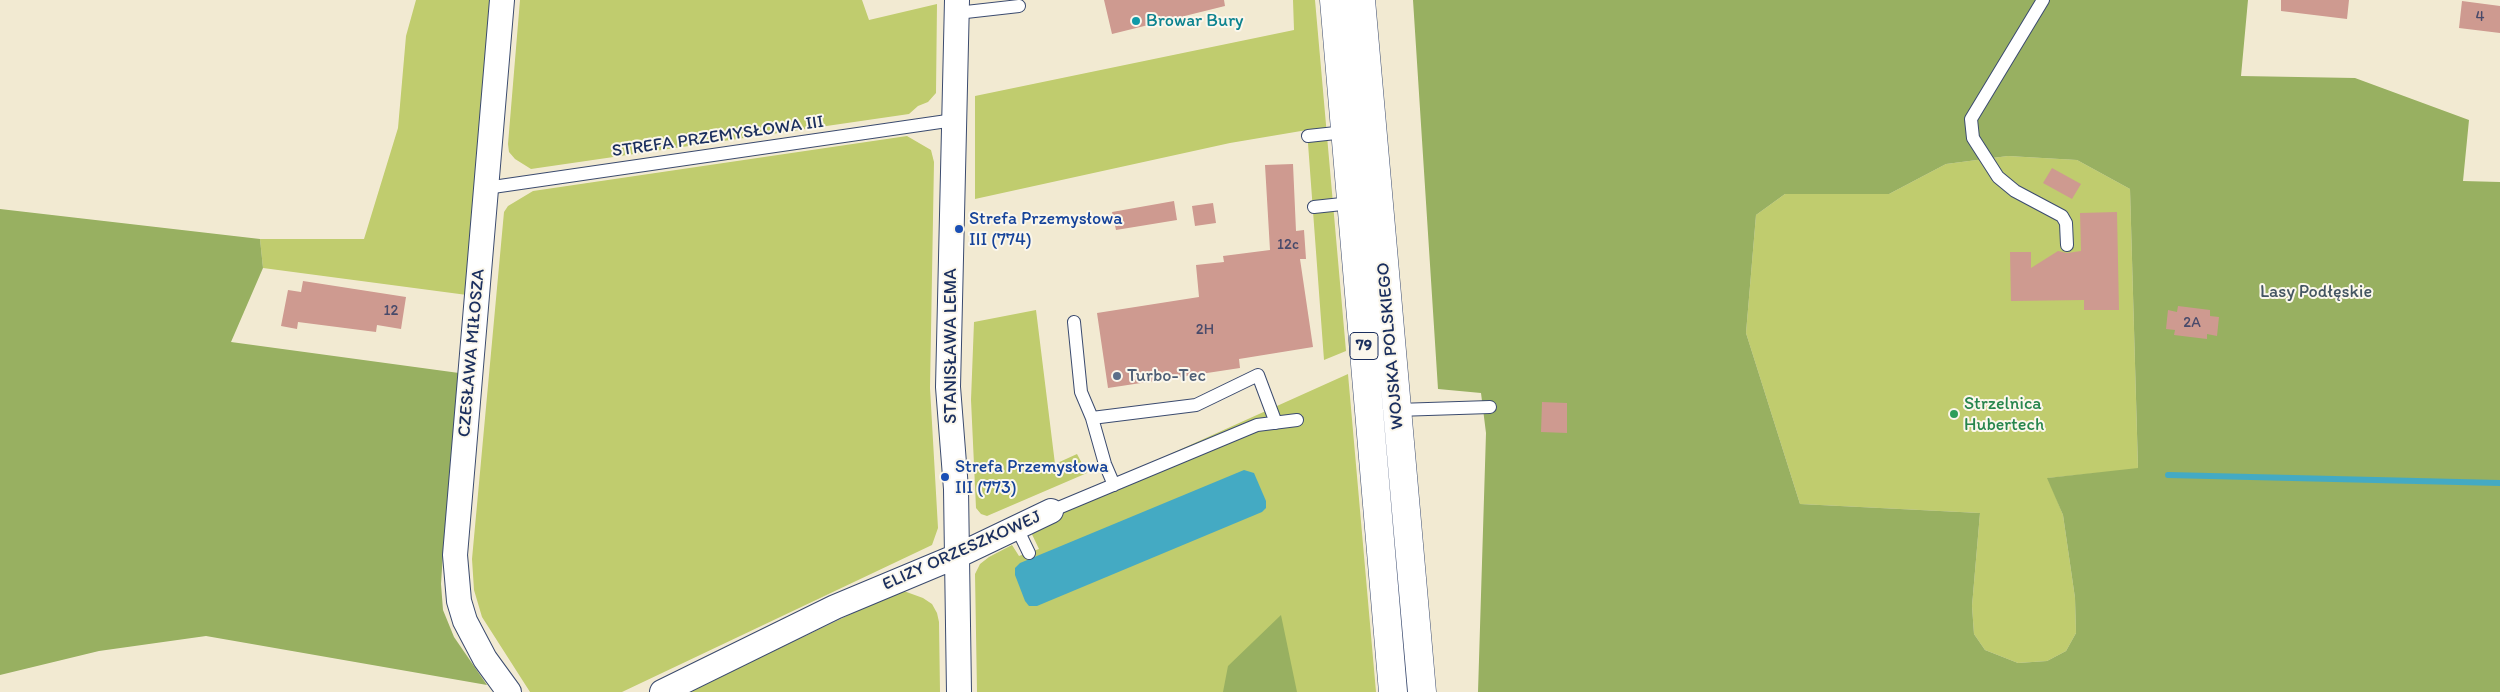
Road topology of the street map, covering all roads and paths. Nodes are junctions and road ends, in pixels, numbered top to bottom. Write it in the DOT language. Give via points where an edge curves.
graph roads {
  1 [pos="502,0"];
  2 [pos="1334,0"];
  3 [pos="1361,0"];
  4 [pos="2043,0"];
  5 [pos="1019,6"];
  6 [pos="957,7"];
  7 [pos="954,120"];
  8 [pos="1345,132"];
  9 [pos="1308,136"];
  10 [pos="486,188"];
  11 [pos="1351,204"];
  12 [pos="1314,207"];
  13 [pos="2067,245"];
  14 [pos="1074,322"];
  15 [pos="1490,407"];
  16 [pos="1397,410"];
  17 [pos="1092,418"];
  18 [pos="1297,420"];
  19 [pos="1276,423"];
  20 [pos="1114,485"];
  21 [pos="1050,511"];
  22 [pos="1016,526"];
  23 [pos="1029,553"];
  24 [pos="957,556"];
  25 [pos="509,692"];
  26 [pos="662,692"];
  27 [pos="958,692"];
  28 [pos="1394,692"];
  29 [pos="1422,692"];
  1 -- 10 [label="street, CZESŁAWA MIŁOSZA"];
  2 -- 8 [label="main road, WOJSKA POLSKIEGO / 79"];
  3 -- 16 [label="main road, WOJSKA POLSKIEGO / 79"];
  4 -- 13 [label="lane" via="1971,120 1973,138 1998,177 2015,191 2062,216 2066,223"];
  5 -- 6 [label="lane"];
  6 -- 7 [label="street, STANISŁAWA LEMA"];
  7 -- 10 [label="lane, STREFA PRZEMYSŁOWA III"];
  7 -- 24 [label="street, STANISŁAWA LEMA" via="948,387 956,489"];
  8 -- 9 [label="lane"];
  8 -- 11 [label="main road, WOJSKA POLSKIEGO / 79"];
  10 -- 25 [label="street, CZESŁAWA MIŁOSZA" via="456,578 459,601 474,639"];
  11 -- 12 [label="lane"];
  11 -- 28 [label="main road, WOJSKA POLSKIEGO / 79"];
  14 -- 17 [label="lane" via="1081,392"];
  15 -- 16 [label="lane"];
  16 -- 29 [label="main road, WOJSKA POLSKIEGO / 79"];
  17 -- 19 [label="lane" via="1196,405 1258,375"];
  17 -- 20 [label="lane"];
  18 -- 19 [label="lane, ELIZY ORZESZKOWEJ"];
  19 -- 20 [label="lane, ELIZY ORZESZKOWEJ" via="1257,425"];
  20 -- 21 [label="lane, ELIZY ORZESZKOWEJ"];
  21 -- 22 [label="street, ELIZY ORZESZKOWEJ"];
  22 -- 23 [label="lane"];
  22 -- 24 [label="street, ELIZY ORZESZKOWEJ"];
  24 -- 26 [label="street, ELIZY ORZESZKOWEJ" via="855,598"];
  24 -- 27 [label="street, STANISŁAWA LEMA"];
}
